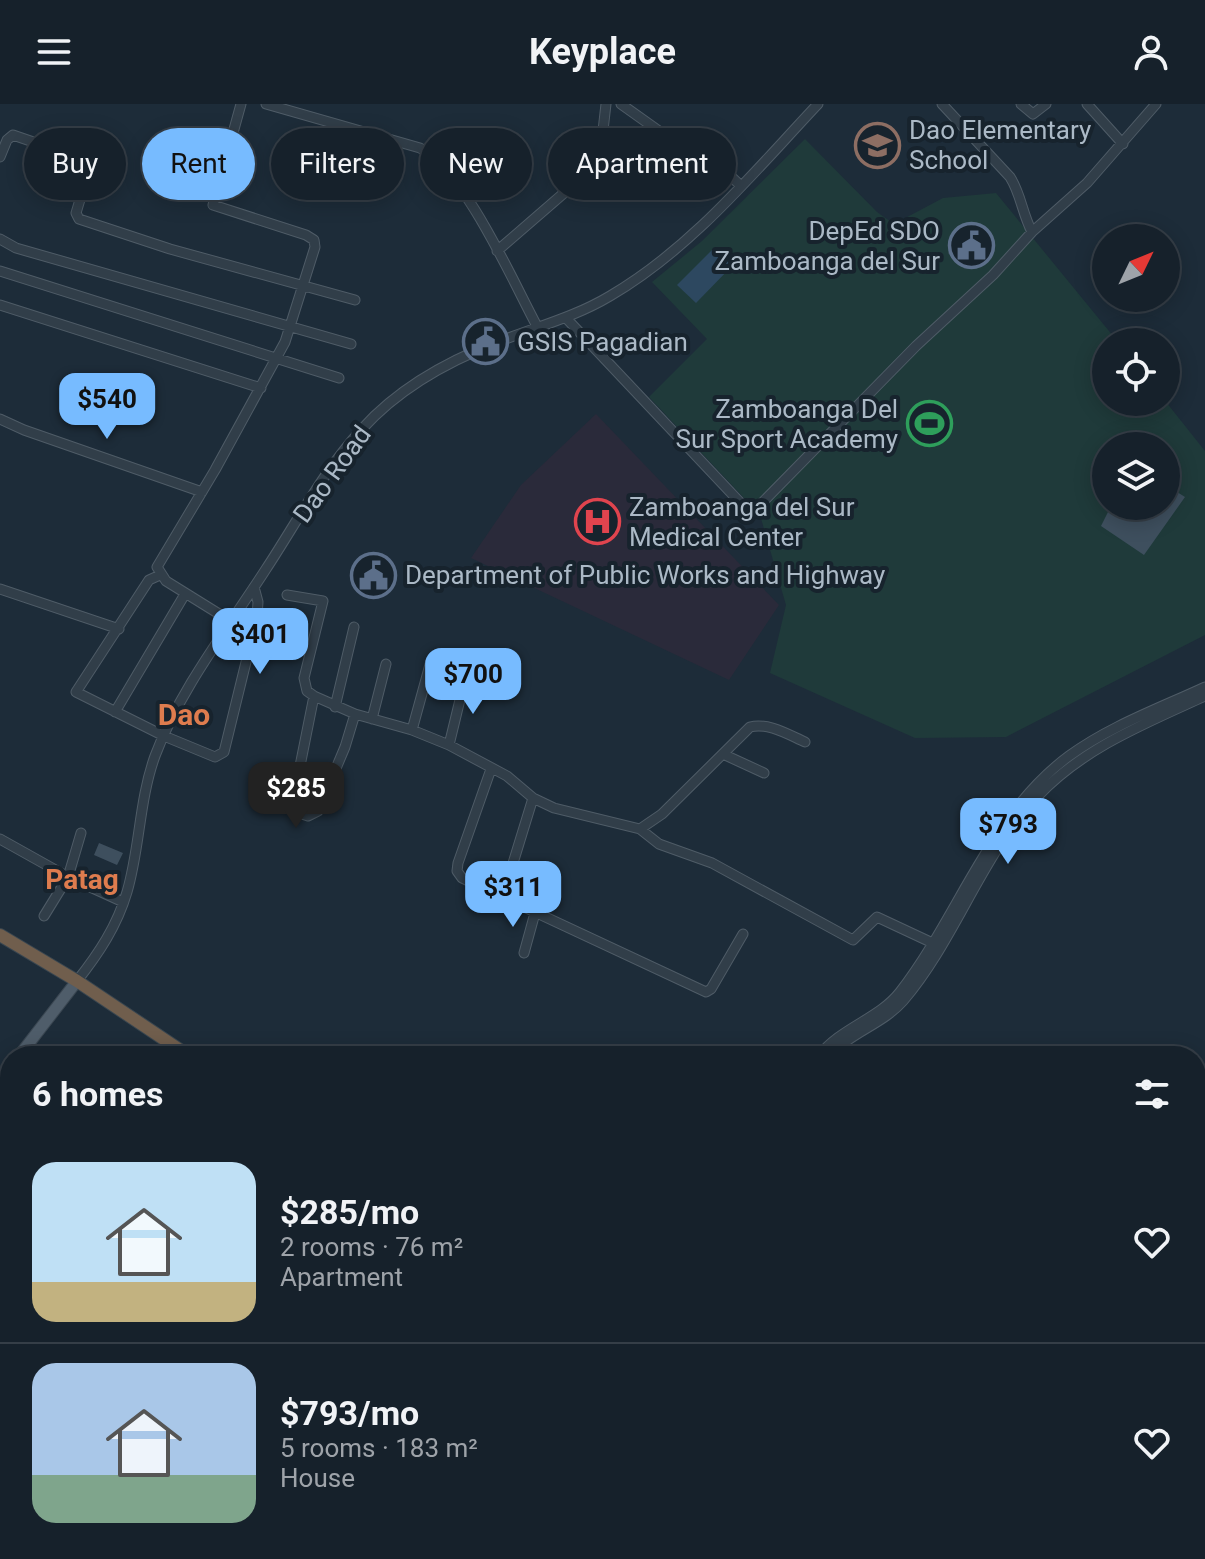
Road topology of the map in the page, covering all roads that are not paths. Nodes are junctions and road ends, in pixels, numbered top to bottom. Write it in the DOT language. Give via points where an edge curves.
graph roads {
  1 [pos="241,104"];
  2 [pos="266,104"];
  3 [pos="606,104"];
  4 [pos="621,104"];
  5 [pos="818,104"];
  6 [pos="942,104"];
  7 [pos="1021,104"];
  8 [pos="1046,104"];
  9 [pos="1087,104"];
  10 [pos="1156,104"];
  11 [pos="285,106"];
  12 [pos="1123,144"];
  13 [pos="0,157"];
  14 [pos="740,185"];
  15 [pos="1032,232"];
  16 [pos="0,239"];
  17 [pos="497,251"];
  18 [pos="0,271"];
  19 [pos="303,288"];
  20 [pos="355,300"];
  21 [pos="0,305"];
  22 [pos="566,318"];
  23 [pos="291,328"];
  24 [pos="538,328"];
  25 [pos="351,344"];
  26 [pos="276,359"];
  27 [pos="339,378"];
  28 [pos="261,388"];
  29 [pos="0,419"];
  30 [pos="202,492"];
  31 [pos="160,575"];
  32 [pos="254,587"];
  33 [pos="0,589"];
  34 [pos="185,594"];
  35 [pos="287,595"];
  36 [pos="232,622"];
  37 [pos="354,627"];
  38 [pos="119,629"];
  39 [pos="431,661"];
  40 [pos="386,664"];
  41 [pos="465,679"];
  42 [pos="1205,687"];
  43 [pos="314,696"];
  44 [pos="1205,696"];
  45 [pos="335,707"];
  46 [pos="115,712"];
  47 [pos="355,714"];
  48 [pos="372,719"];
  49 [pos="412,730"];
  50 [pos="164,736"];
  51 [pos="805,742"];
  52 [pos="449,745"];
  53 [pos="725,755"];
  54 [pos="491,769"];
  55 [pos="764,773"];
  56 [pos="533,798"];
  57 [pos="640,829"];
  58 [pos="81,833"];
  59 [pos="0,839"];
  60 [pos="68,877"];
  61 [pos="502,899"];
  62 [pos="123,902"];
  63 [pos="535,913"];
  64 [pos="44,916"];
  65 [pos="743,934"];
  66 [pos="0,935"];
  67 [pos="936,945"];
  68 [pos="524,953"];
  69 [pos="77,981"];
  70 [pos="27,1046"];
  71 [pos="174,1046"];
  72 [pos="827,1046"];
  73 [pos="843,1046"];
  1 -- 19 [label="street" via="212,203 314,240"];
  2 -- 11 [label="street"];
  3 -- 17 [label="street" via="600,157 594,167"];
  4 -- 14 [label="street" via="707,170 721,167"];
  5 -- 14 [label="street, Dao Road"];
  6 -- 15 [label="street" via="1010,177"];
  7 -- 8 [label="street" via="1033,114"];
  9 -- 12 [label="street"];
  10 -- 12 [label="street"];
  11 -- 17 [label="street" via="430,153 448,172"];
  12 -- 15 [label="street"];
  13 -- 19 [label="street" via="13,135 71,155 72,179 82,193 79,219"];
  14 -- 22 [label="street, Dao Road" via="651,271"];
  15 -- 22 [label="street" via="751,514"];
  16 -- 23 [label="street"];
  17 -- 24 [label="street"];
  18 -- 26 [label="street"];
  19 -- 20 [label="street"];
  19 -- 23 [label="street"];
  21 -- 28 [label="street"];
  22 -- 24 [label="street, Dao Road"];
  23 -- 25 [label="street"];
  23 -- 26 [label="street"];
  24 -- 32 [label="street, Dao Road" via="447,366 402,392 377,414 349,444"];
  26 -- 27 [label="street"];
  26 -- 28 [label="street"];
  28 -- 30 [label="street"];
  29 -- 30 [label="street"];
  30 -- 31 [label="street" via="158,563"];
  31 -- 34 [label="street"];
  31 -- 38 [label="street" via="149,580"];
  32 -- 36 [label="street, Dao Road"];
  32 -- 50 [label="street" via="257,617 224,752 206,755"];
  33 -- 38 [label="street"];
  34 -- 36 [label="street"];
  34 -- 46 [label="street"];
  35 -- 43 [label="street" via="323,601 304,678"];
  36 -- 50 [label="street, Dao Road"];
  37 -- 45 [label="street"];
  38 -- 46 [label="street" via="76,692"];
  39 -- 49 [label="street"];
  40 -- 48 [label="street"];
  41 -- 52 [label="street"];
  42 -- 67 [label="street" via="1093,742 1042,780 997,837"];
  43 -- 45 [label="street"];
  43 -- 47 [label="street" via="292,806 296,812 312,816 318,811"];
  44 -- 67 [label="street" via="1087,755 1043,790"];
  45 -- 47 [label="street"];
  46 -- 50 [label="street"];
  47 -- 48 [label="street"];
  48 -- 49 [label="street"];
  49 -- 52 [label="street"];
  50 -- 62 [label="street, Dao Road" via="150,774"];
  51 -- 53 [label="street" via="755,725"];
  52 -- 54 [label="street"];
  53 -- 55 [label="street"];
  53 -- 57 [label="street"];
  54 -- 56 [label="street"];
  54 -- 61 [label="street" via="457,871"];
  56 -- 57 [label="street" via="577,816"];
  56 -- 61 [label="street"];
  57 -- 67 [label="street" via="659,844 712,863 853,940 877,917"];
  58 -- 60 [label="street"];
  59 -- 60 [label="street"];
  60 -- 62 [label="street"];
  60 -- 64 [label="street"];
  61 -- 63 [label="street"];
  62 -- 69 [label="street, Dao Road" via="112,932"];
  63 -- 65 [label="street" via="706,992"];
  63 -- 68 [label="street"];
  66 -- 69 [label="highway"];
  67 -- 72 [label="street" via="896,996"];
  67 -- 73 [label="street" via="902,1002"];
  69 -- 70 [label="main road"];
  69 -- 71 [label="highway"];
}
